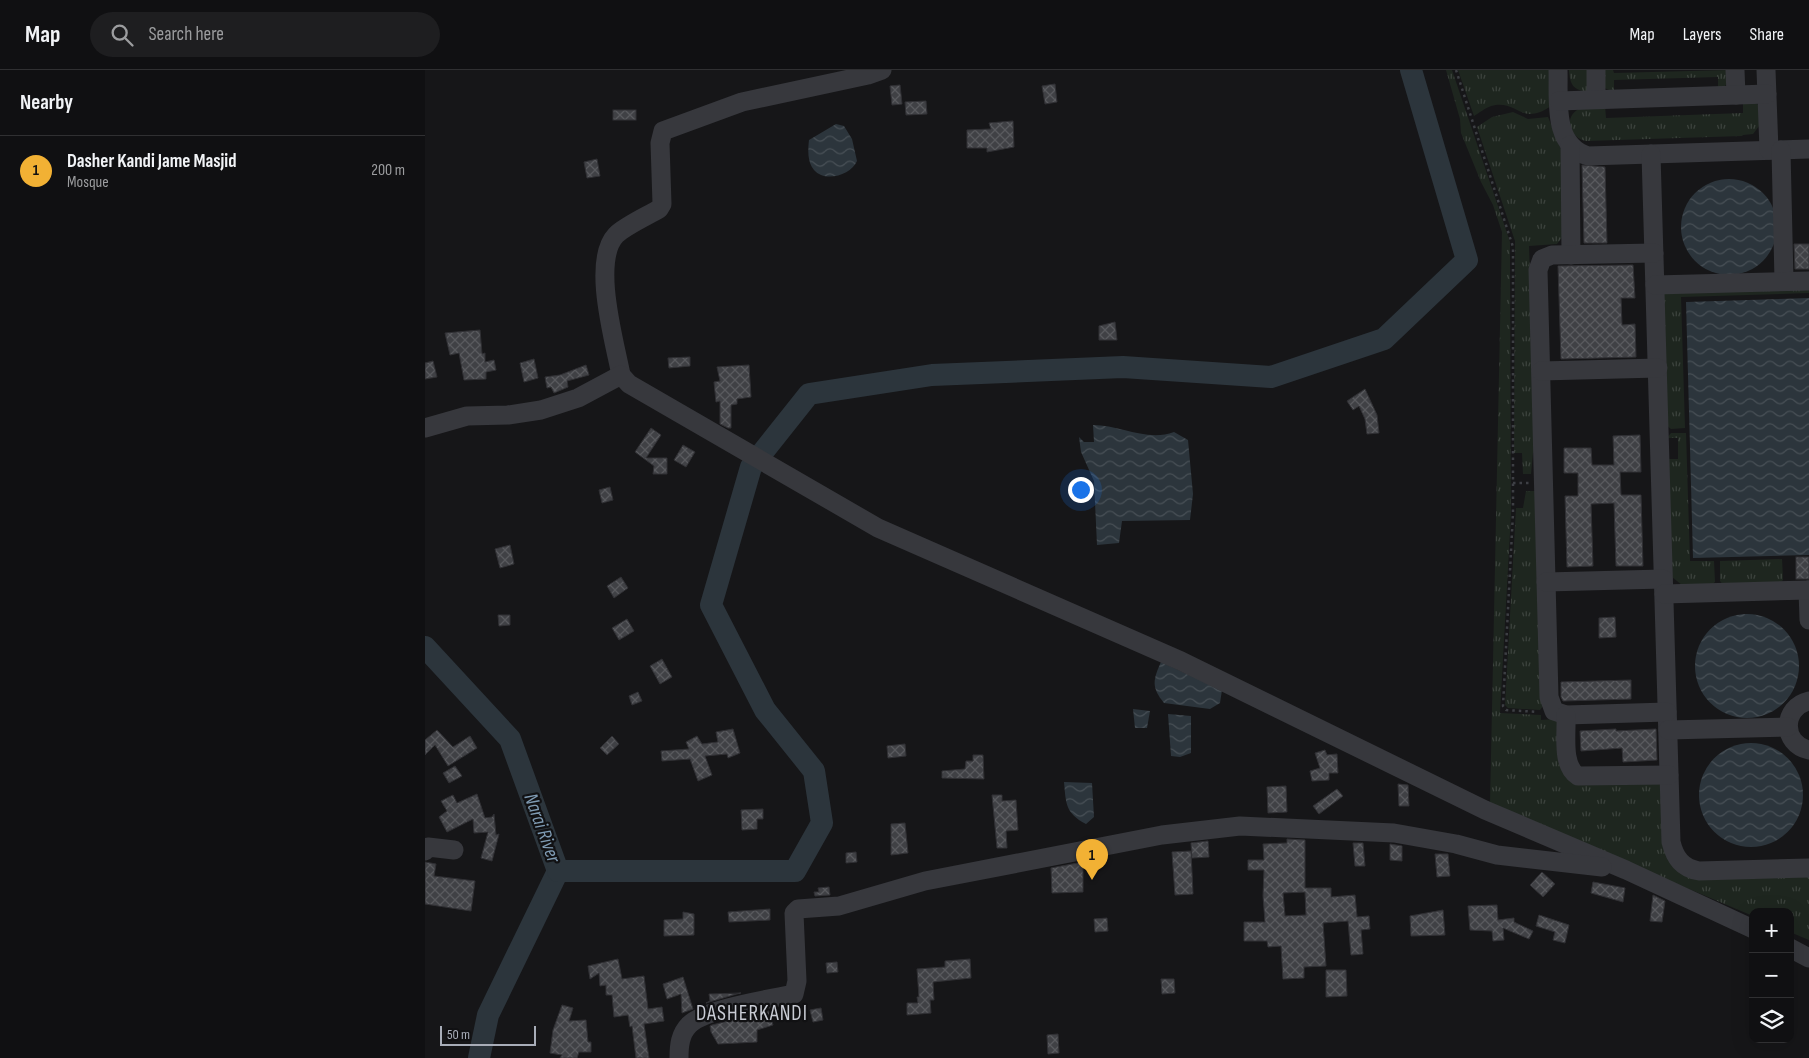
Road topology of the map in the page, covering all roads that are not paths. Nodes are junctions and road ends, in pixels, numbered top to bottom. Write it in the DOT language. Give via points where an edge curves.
graph roads {
  1 [pos="882,70"];
  2 [pos="1558,70"];
  3 [pos="1596,70"];
  4 [pos="1735,70"];
  5 [pos="1766,70"];
  6 [pos="1767,94"];
  7 [pos="1736,95"];
  8 [pos="1596,100"];
  9 [pos="1559,101"];
  10 [pos="1569,145"];
  11 [pos="1809,149"];
  12 [pos="1775,150"];
  13 [pos="1651,154"];
  14 [pos="1654,253"];
  15 [pos="1571,255"];
  16 [pos="1809,280"];
  17 [pos="1785,281"];
  18 [pos="1655,285"];
  19 [pos="1657,368"];
  20 [pos="1541,371"];
  21 [pos="625,379"];
  22 [pos="425,428"];
  23 [pos="1546,582"];
  24 [pos="1664,586"];
  25 [pos="1809,590"];
  26 [pos="1809,620"];
  27 [pos="1809,701"];
  28 [pos="1560,713"];
  29 [pos="1667,721"];
  30 [pos="1788,727"];
  31 [pos="1809,750"];
  32 [pos="1669,774"];
  33 [pos="425,850"];
  34 [pos="453,850"];
  35 [pos="1809,868"];
  36 [pos="1626,870"];
  37 [pos="1749,927"];
  38 [pos="1794,950"];
  39 [pos="1809,958"];
  40 [pos="679,1058"];
  1 -- 21 [label="street" via="742,102 663,131 660,143 662,204 659,209 615,235 605,269 610,324"];
  2 -- 9 [label="street"];
  3 -- 8 [label="street"];
  4 -- 7 [label="street"];
  5 -- 6 [label="street"];
  6 -- 7 [label="street"];
  6 -- 12 [label="street"];
  7 -- 8 [label="street"];
  8 -- 9 [label="street"];
  9 -- 10 [label="street" via="1560,125"];
  10 -- 13 [label="street" via="1588,156"];
  10 -- 15 [label="street"];
  11 -- 12 [label="street"];
  12 -- 13 [label="street"];
  12 -- 17 [label="street"];
  13 -- 14 [label="street"];
  14 -- 15 [label="street"];
  14 -- 18 [label="street"];
  15 -- 20 [label="street" via="1542,259 1538,270"];
  16 -- 17 [label="street"];
  17 -- 18 [label="street"];
  18 -- 19 [label="street"];
  19 -- 20 [label="street"];
  19 -- 24 [label="street"];
  20 -- 23 [label="street"];
  21 -- 22 [label="street" via="541,410 467,416"];
  21 -- 36 [label="street" via="878,528 1181,661 1485,810"];
  23 -- 24 [label="street"];
  23 -- 28 [label="street" via="1549,697"];
  24 -- 25 [label="street"];
  24 -- 29 [label="street"];
  25 -- 26 [label="street"];
  27 -- 30 [label="street" via="1791,713"];
  28 -- 29 [label="street"];
  28 -- 32 [label="street" via="1567,761 1573,773 1584,777"];
  29 -- 30 [label="street"];
  29 -- 32 [label="street"];
  30 -- 31 [label="street" via="1793,741"];
  32 -- 35 [label="street" via="1673,852 1689,869"];
  33 -- 34 [label="street" via="428,847"];
  36 -- 37 [label="street"];
  36 -- 40 [label="street" via="1497,855 1394,833 1240,826 1162,835 925,881 839,906 798,909 794,913 797,981 794,994 712,1012 689,1024 679,1041"];
  38 -- 39 [label="street"];
}
